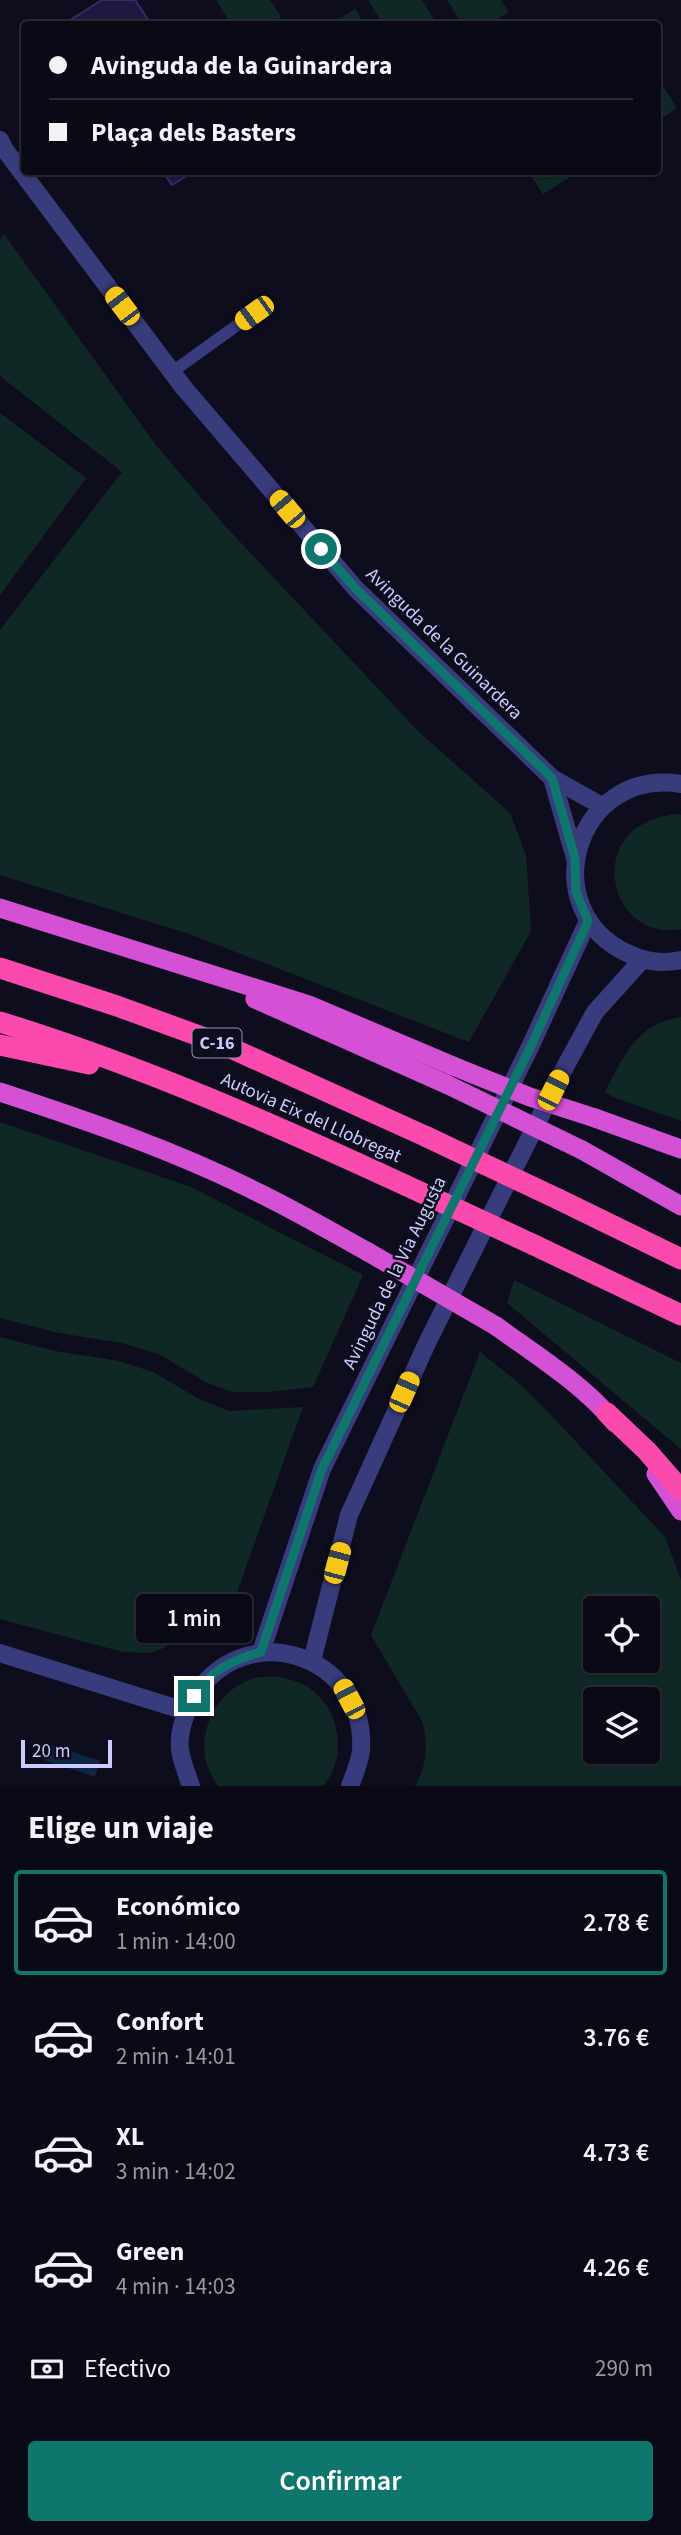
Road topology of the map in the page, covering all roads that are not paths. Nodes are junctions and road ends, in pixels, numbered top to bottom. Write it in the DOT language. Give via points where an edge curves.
graph roads {
  1 [pos="0,140"];
  2 [pos="21,171"];
  3 [pos="24,175"];
  4 [pos="254,313"];
  5 [pos="172,372"];
  6 [pos="552,778"];
  7 [pos="680,782"];
  8 [pos="602,806"];
  9 [pos="575,858"];
  10 [pos="0,908"];
  11 [pos="588,921"];
  12 [pos="642,960"];
  13 [pos="681,960"];
  14 [pos="0,968"];
  15 [pos="0,1022"];
  16 [pos="0,1045"];
  17 [pos="449,1075"];
  18 [pos="166,1080"];
  19 [pos="0,1092"];
  20 [pos="681,1149"];
  21 [pos="681,1206"];
  22 [pos="681,1259"];
  23 [pos="681,1315"];
  24 [pos="607,1413"];
  25 [pos="681,1490"];
  26 [pos="681,1511"];
  27 [pos="261,1652"];
  28 [pos="0,1653"];
  29 [pos="312,1661"];
  30 [pos="186,1711"];
  31 [pos="191,1786"];
  32 [pos="350,1786"];
  1 -- 2 [label="street, Avinguda de la Guinardera"];
  3 -- 5 [label="street, Avinguda de la Guinardera"];
  4 -- 5 [label="lane"];
  5 -- 6 [label="street, Avinguda de la Guinardera" via="356,589"];
  6 -- 8 [label="street, Avinguda de la Guinardera"];
  6 -- 9 [label="street"];
  7 -- 8 [label="street" via="635,785"];
  8 -- 9 [label="street" via="587,825"];
  9 -- 11 [label="street" via="576,892"];
  10 -- 17 [label="highway" via="309,1005"];
  11 -- 12 [label="street" via="614,947"];
  11 -- 27 [label="street, Avinguda de la Via Augusta" via="322,1469"];
  12 -- 13 [label="street"];
  12 -- 29 [label="street" via="595,1012 426,1343 349,1515"];
  14 -- 22 [label="highway, Autovia Eix del Llobregat / C-16, bridge" via="224,1045 428,1136"];
  15 -- 18 [label="highway, Autovia Eix del Llobregat"];
  16 -- 18 [label="highway"];
  17 -- 20 [label="highway, bridge" via="530,1097"];
  17 -- 21 [label="highway, bridge"];
  18 -- 23 [label="highway, Autovia Eix del Llobregat, bridge" via="405,1185"];
  19 -- 24 [label="highway, bridge" via="97,1124 259,1193 496,1326"];
  24 -- 25 [label="highway"];
  24 -- 26 [label="highway"];
  27 -- 29 [label="street" via="287,1653"];
  27 -- 30 [label="street" via="229,1661 203,1682"];
  28 -- 30 [label="street"];
  29 -- 32 [label="street" via="340,1683 357,1715 361,1751"];
  30 -- 31 [label="street" via="180,1749"];
}
